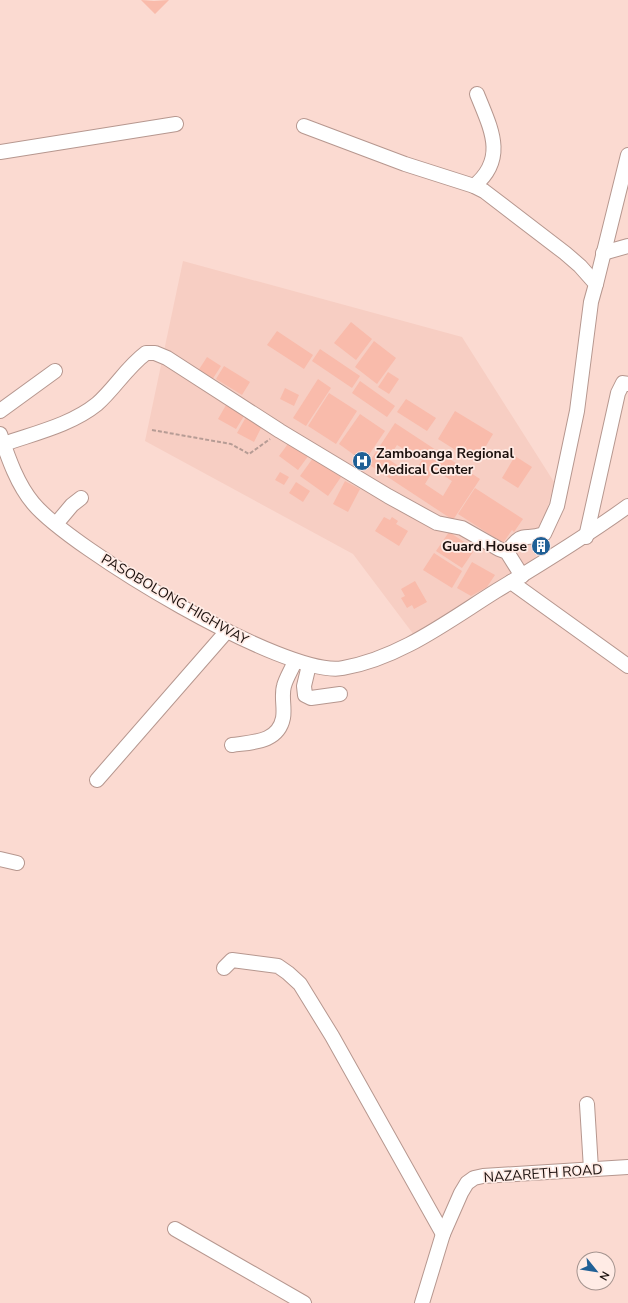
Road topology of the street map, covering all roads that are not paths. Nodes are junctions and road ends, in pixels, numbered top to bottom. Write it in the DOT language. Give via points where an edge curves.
graph roads {
  1 [pos="477,94"];
  2 [pos="176,124"];
  3 [pos="304,126"];
  4 [pos="0,152"];
  5 [pos="628,155"];
  6 [pos="474,186"];
  7 [pos="628,246"];
  8 [pos="603,253"];
  9 [pos="596,284"];
  10 [pos="55,371"];
  11 [pos="628,384"];
  12 [pos="0,411"];
  13 [pos="2,439"];
  14 [pos="82,498"];
  15 [pos="628,506"];
  16 [pos="56,524"];
  17 [pos="586,537"];
  18 [pos="507,552"];
  19 [pos="516,579"];
  20 [pos="227,631"];
  21 [pos="302,663"];
  22 [pos="628,666"];
  23 [pos="340,694"];
  24 [pos="232,745"];
  25 [pos="97,780"];
  26 [pos="0,859"];
  27 [pos="17,863"];
  28 [pos="224,968"];
  29 [pos="587,1104"];
  30 [pos="628,1167"];
  31 [pos="591,1169"];
  32 [pos="175,1229"];
  33 [pos="443,1234"];
  34 [pos="295,1302"];
  35 [pos="422,1303"];
  1 -- 6 [label="street" via="493,136 494,148 488,170 483,179"];
  2 -- 4 [label="street"];
  3 -- 6 [label="street" via="405,164"];
  5 -- 8 [label="street"];
  6 -- 9 [label="street" via="506,207 524,224 565,253"];
  7 -- 8 [label="street"];
  8 -- 9 [label="street"];
  9 -- 18 [label="street" via="591,302 577,411 557,506 544,534 523,536"];
  10 -- 12 [label="street"];
  11 -- 17 [label="street" via="623,383 618,393"];
  13 -- 16 [label="street, PASOBOLONG HIGHWAY" via="21,484 32,502"];
  13 -- 18 [label="street" via="66,422 83,414 97,403 136,360 146,353 154,353 167,358 280,431 388,496 437,523 462,528"];
  14 -- 16 [label="street" via="72,505"];
  15 -- 17 [label="street, PASOBOLONG HIGHWAY"];
  16 -- 20 [label="street, PASOBOLONG HIGHWAY" via="128,575"];
  17 -- 19 [label="street, PASOBOLONG HIGHWAY"];
  18 -- 19 [label="street"];
  19 -- 21 [label="street, PASOBOLONG HIGHWAY" via="417,640 372,662 340,669"];
  19 -- 22 [label="street"];
  20 -- 21 [label="street, PASOBOLONG HIGHWAY"];
  20 -- 25 [label="street"];
  21 -- 23 [label="street" via="305,695 311,698"];
  21 -- 24 [label="street" via="284,687 283,718 278,729 263,741"];
  26 -- 27 [label="street"];
  28 -- 33 [label="street" via="232,960 278,966 300,984"];
  29 -- 31 [label="street"];
  30 -- 31 [label="street, NAZARETH ROAD"];
  31 -- 33 [label="street, NAZARETH ROAD" via="474,1178 467,1183 461,1193"];
  32 -- 34 [label="street"];
  33 -- 35 [label="street, NAZARETH ROAD"];
}
